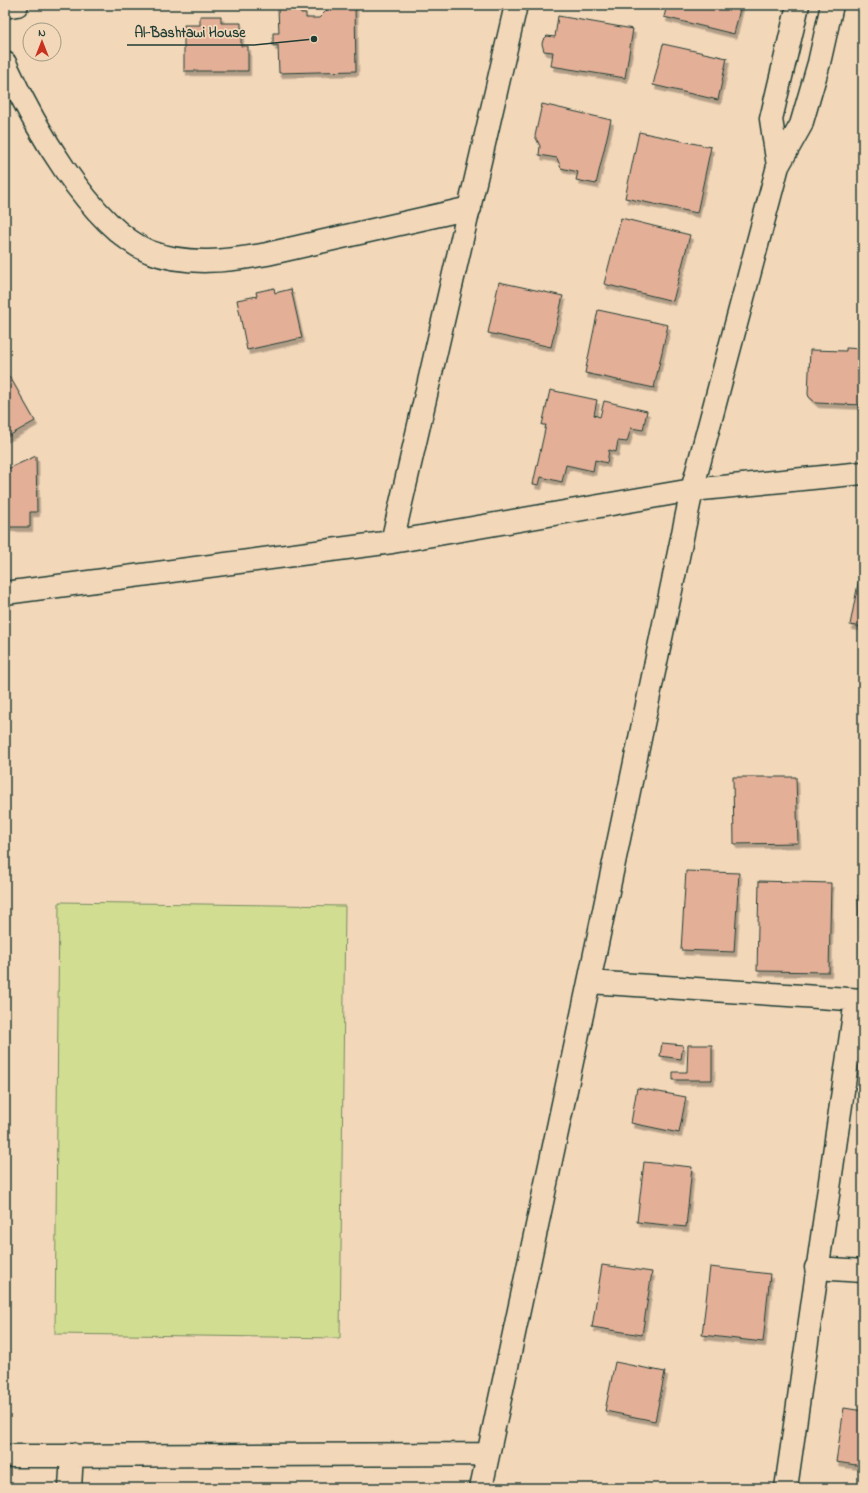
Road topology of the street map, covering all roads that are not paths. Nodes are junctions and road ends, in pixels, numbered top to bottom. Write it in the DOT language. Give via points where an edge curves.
graph roads {
  1 [pos="17,5"];
  2 [pos="516,5"];
  3 [pos="798,5"];
  4 [pos="832,5"];
  5 [pos="5,7"];
  6 [pos="5,63"];
  7 [pos="778,166"];
  8 [pos="470,208"];
  9 [pos="863,473"];
  10 [pos="692,490"];
  11 [pos="392,542"];
  12 [pos="5,593"];
  13 [pos="589,982"];
  14 [pos="859,1000"];
  15 [pos="816,1268"];
  16 [pos="863,1271"];
  17 [pos="72,1454"];
  18 [pos="488,1454"];
  19 [pos="5,1456"];
  20 [pos="70,1488"];
  21 [pos="481,1488"];
  22 [pos="786,1488"];
  1 -- 5 [label="street"];
  2 -- 8 [label="street"];
  3 -- 7 [label="street" via="771,119"];
  4 -- 7 [label="street" via="801,125"];
  6 -- 8 [label="street" via="50,148 75,183 108,222 150,252 177,259 235,260"];
  7 -- 10 [label="street"];
  8 -- 11 [label="street"];
  9 -- 10 [label="street"];
  10 -- 11 [label="street"];
  10 -- 13 [label="street"];
  11 -- 12 [label="street"];
  13 -- 14 [label="street"];
  13 -- 18 [label="street"];
  14 -- 15 [label="street"];
  15 -- 16 [label="street"];
  15 -- 22 [label="street"];
  17 -- 18 [label="street"];
  17 -- 19 [label="street"];
  17 -- 20 [label="street"];
  18 -- 21 [label="street"];
}
